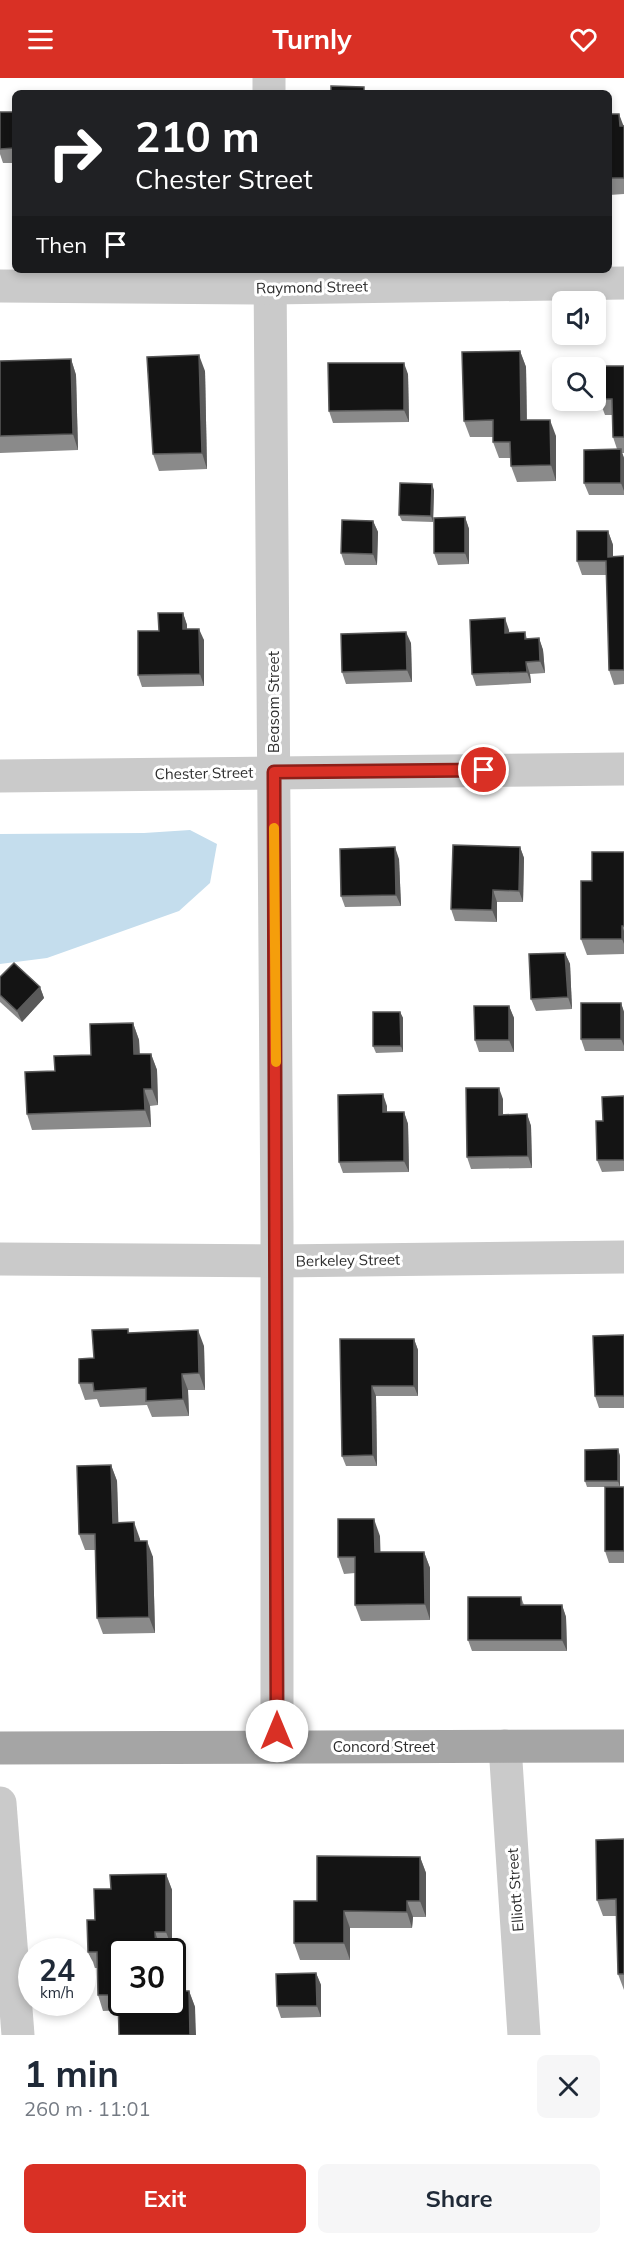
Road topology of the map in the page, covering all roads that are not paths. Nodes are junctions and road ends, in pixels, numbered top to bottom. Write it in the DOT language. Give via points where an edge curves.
graph roads {
  1 [pos="271,279"];
  2 [pos="624,283"];
  3 [pos="0,286"];
  4 [pos="624,769"];
  5 [pos="274,772"];
  6 [pos="0,776"];
  7 [pos="624,1257"];
  8 [pos="0,1259"];
  9 [pos="277,1260"];
  10 [pos="277,1746"];
  11 [pos="505,1746"];
  12 [pos="624,1746"];
  13 [pos="0,1748"];
  14 [pos="0,1803"];
  15 [pos="18,2035"];
  16 [pos="525,2035"];
  1 -- 2 [label="street, Raymond Street"];
  1 -- 3 [label="street, Raymond Street"];
  1 -- 5 [label="street, Beasom Street"];
  4 -- 5 [label="street, Chester Street"];
  5 -- 6 [label="street, Chester Street"];
  5 -- 9 [label="street, Beasom Street"];
  7 -- 9 [label="street, Berkeley Street"];
  8 -- 9 [label="street, Berkeley Street"];
  9 -- 10 [label="street, Beasom Street"];
  10 -- 11 [label="main road, Concord Street"];
  10 -- 13 [label="main road, Concord Street"];
  11 -- 12 [label="main road, Concord Street"];
  11 -- 16 [label="street, Elliott Street"];
  14 -- 15 [label="street"];
}
